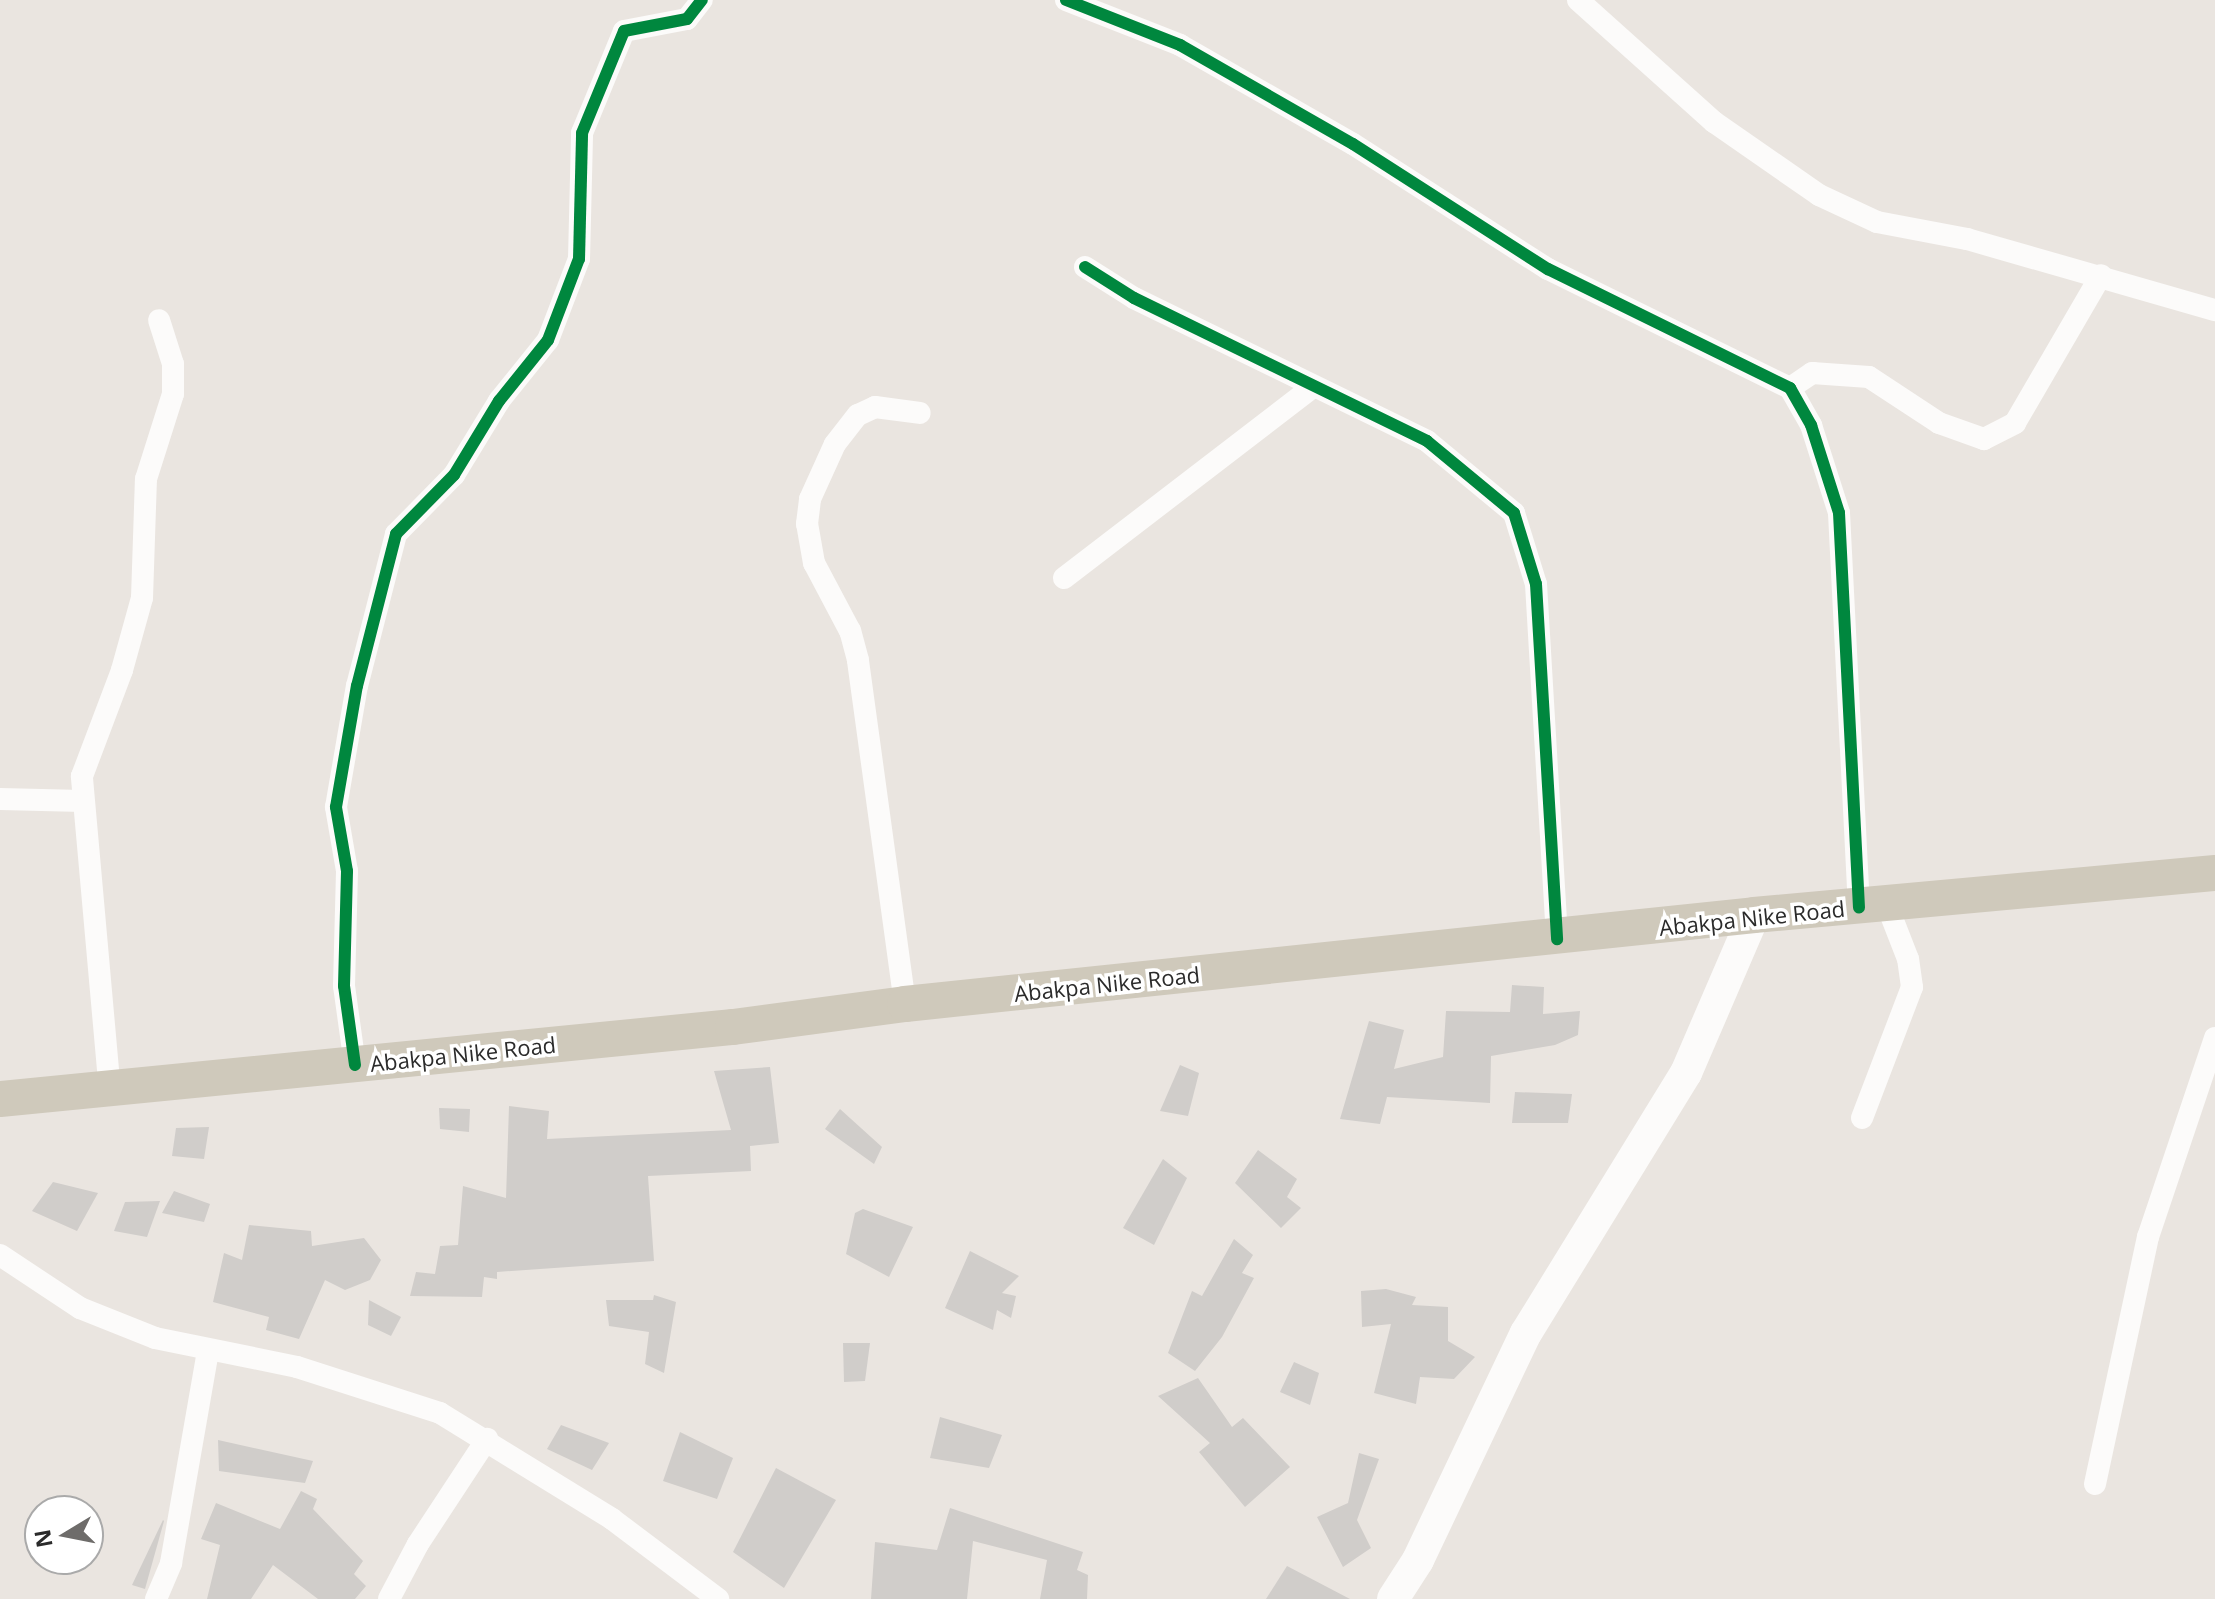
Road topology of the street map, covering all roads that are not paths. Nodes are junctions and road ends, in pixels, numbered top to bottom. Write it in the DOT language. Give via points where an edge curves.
graph roads {
  1 [pos="702,0"];
  2 [pos="1066,0"];
  3 [pos="1578,0"];
  4 [pos="1085,267"];
  5 [pos="2101,275"];
  6 [pos="2215,310"];
  7 [pos="159,320"];
  8 [pos="1313,387"];
  9 [pos="1790,388"];
  10 [pos="920,413"];
  11 [pos="1064,578"];
  12 [pos="0,799"];
  13 [pos="83,801"];
  14 [pos="2215,873"];
  15 [pos="1873,906"];
  16 [pos="1754,915"];
  17 [pos="1557,939"];
  18 [pos="905,1004"];
  19 [pos="2215,1038"];
  20 [pos="355,1065"];
  21 [pos="110,1092"];
  22 [pos="0,1099"];
  23 [pos="1862,1118"];
  24 [pos="0,1255"];
  25 [pos="208,1351"];
  26 [pos="487,1439"];
  27 [pos="2095,1484"];
  28 [pos="156,1599"];
  29 [pos="389,1599"];
  30 [pos="718,1599"];
  31 [pos="1393,1599"];
  1 -- 20 [label="street" via="687,19 624,31 582,133 579,259 548,340 504,394 454,475 396,534 357,686 336,807 347,871 344,986"];
  2 -- 9 [label="street" via="1180,45 1353,144 1548,269"];
  3 -- 5 [label="street" via="1714,122 1819,195 1877,222 1967,239"];
  4 -- 8 [label="street" via="1134,298"];
  5 -- 6 [label="street"];
  5 -- 9 [label="street" via="2015,423 1984,439 1939,423 1869,377 1812,373"];
  7 -- 13 [label="street" via="173,364 173,394 146,479 142,598 122,670 85,759"];
  8 -- 11 [label="street"];
  8 -- 17 [label="street" via="1427,441 1514,513 1536,584"];
  9 -- 15 [label="street" via="1811,425 1839,513"];
  10 -- 18 [label="street" via="875,407 858,415 835,444 810,499 807,524 814,563 850,631 858,660"];
  12 -- 13 [label="street"];
  13 -- 21 [label="street"];
  14 -- 15 [label="main road, Abakpa Nike Road"];
  15 -- 16 [label="main road, Abakpa Nike Road"];
  15 -- 23 [label="street" via="1908,959 1912,987"];
  16 -- 17 [label="main road, Abakpa Nike Road"];
  16 -- 31 [label="street" via="1686,1073 1526,1333 1418,1560"];
  17 -- 18 [label="main road, Abakpa Nike Road"];
  18 -- 20 [label="main road, Abakpa Nike Road"];
  19 -- 27 [label="street" via="2148,1237"];
  20 -- 21 [label="main road, Abakpa Nike Road"];
  21 -- 22 [label="main road, Abakpa Nike Road"];
  24 -- 25 [label="street" via="80,1308 155,1338"];
  25 -- 26 [label="street" via="297,1367 411,1401"];
  25 -- 28 [label="street" via="171,1563"];
  26 -- 29 [label="street"];
  26 -- 30 [label="street" via="652,1546"];
}
